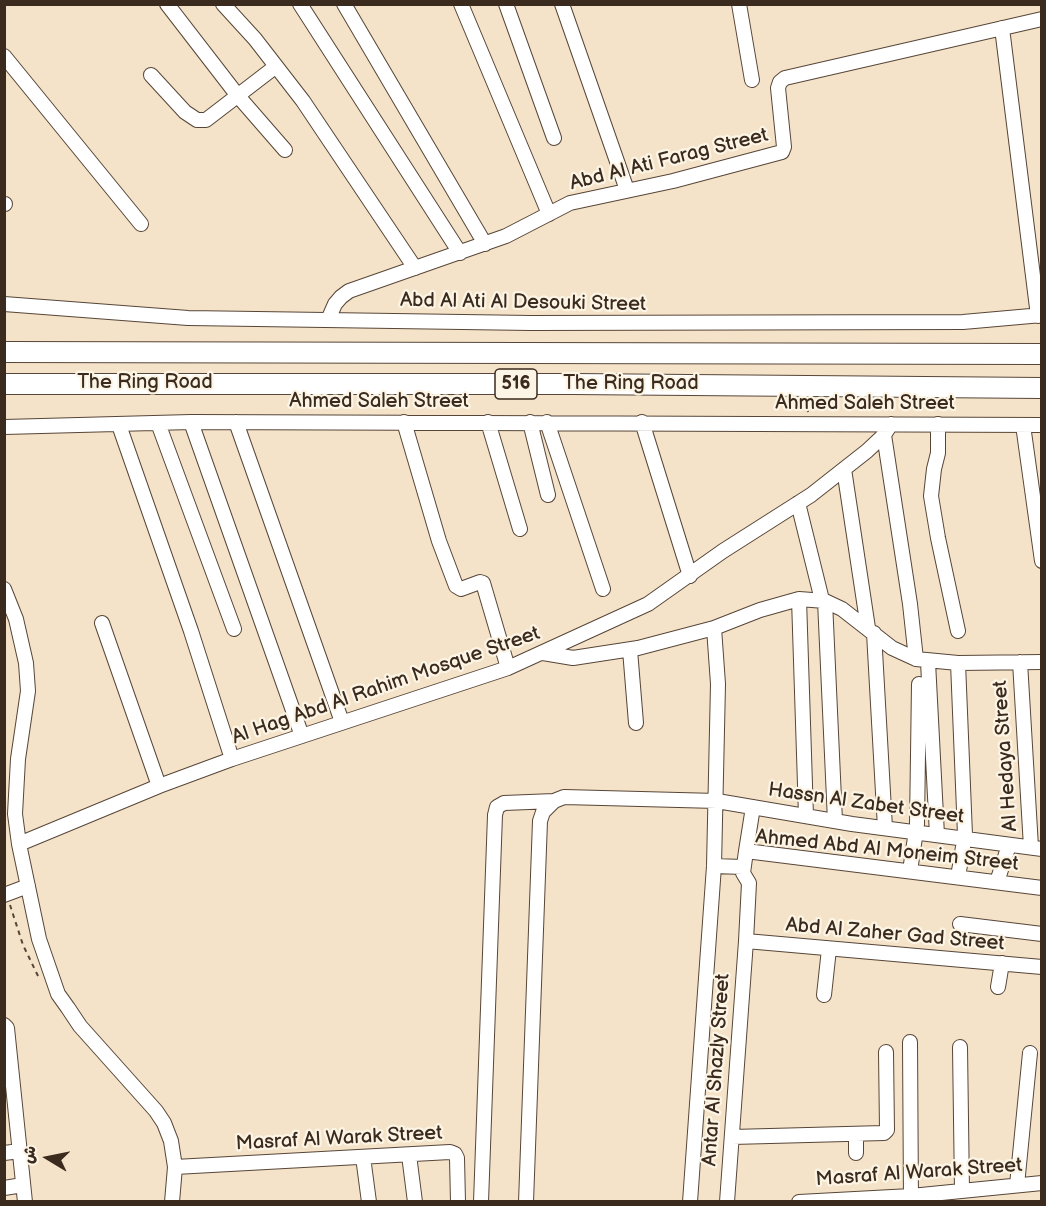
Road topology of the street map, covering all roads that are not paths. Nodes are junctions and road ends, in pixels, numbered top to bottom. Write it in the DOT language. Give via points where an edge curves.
graph roads {
  1 [pos="166,4"];
  2 [pos="224,4"];
  3 [pos="300,4"];
  4 [pos="344,4"];
  5 [pos="461,4"];
  6 [pos="506,4"];
  7 [pos="562,4"];
  8 [pos="739,4"];
  9 [pos="1041,19"];
  10 [pos="1002,28"];
  11 [pos="4,56"];
  12 [pos="275,67"];
  13 [pos="151,75"];
  14 [pos="752,80"];
  15 [pos="238,96"];
  16 [pos="554,138"];
  17 [pos="285,150"];
  18 [pos="627,190"];
  19 [pos="549,214"];
  20 [pos="141,224"];
  21 [pos="485,244"];
  22 [pos="460,253"];
  23 [pos="415,268"];
  24 [pos="6,302"];
  25 [pos="1040,315"];
  26 [pos="328,320"];
  27 [pos="4,352"];
  28 [pos="1034,354"];
  29 [pos="4,384"];
  30 [pos="1034,388"];
  31 [pos="190,422"];
  32 [pos="236,422"];
  33 [pos="404,422"];
  34 [pos="488,422"];
  35 [pos="530,422"];
  36 [pos="547,422"];
  37 [pos="642,422"];
  38 [pos="158,423"];
  39 [pos="938,424"];
  40 [pos="119,425"];
  41 [pos="1023,425"];
  42 [pos="1041,425"];
  43 [pos="4,428"];
  44 [pos="887,429"];
  45 [pos="844,469"];
  46 [pos="548,495"];
  47 [pos="798,504"];
  48 [pos="520,529"];
  49 [pos="1041,561"];
  50 [pos="690,576"];
  51 [pos="4,589"];
  52 [pos="603,589"];
  53 [pos="799,599"];
  54 [pos="823,600"];
  55 [pos="102,623"];
  56 [pos="234,628"];
  57 [pos="714,628"];
  58 [pos="871,631"];
  59 [pos="958,631"];
  60 [pos="630,650"];
  61 [pos="542,653"];
  62 [pos="922,661"];
  63 [pos="1020,662"];
  64 [pos="1041,662"];
  65 [pos="958,663"];
  66 [pos="508,668"];
  67 [pos="919,684"];
  68 [pos="342,722"];
  69 [pos="636,723"];
  70 [pos="302,736"];
  71 [pos="232,759"];
  72 [pos="159,786"];
  73 [pos="554,801"];
  74 [pos="717,801"];
  75 [pos="753,807"];
  76 [pos="806,816"];
  77 [pos="835,821"];
  78 [pos="885,828"];
  79 [pos="915,832"];
  80 [pos="937,835"];
  81 [pos="964,839"];
  82 [pos="19,844"];
  83 [pos="1009,845"];
  84 [pos="1036,848"];
  85 [pos="746,851"];
  86 [pos="714,866"];
  87 [pos="743,867"];
  88 [pos="910,871"];
  89 [pos="958,877"];
  90 [pos="997,882"];
  91 [pos="28,886"];
  92 [pos="1041,888"];
  93 [pos="4,895"];
  94 [pos="960,924"];
  95 [pos="1041,934"];
  96 [pos="746,941"];
  97 [pos="829,949"];
  98 [pos="1002,963"];
  99 [pos="1041,967"];
  100 [pos="998,987"];
  101 [pos="824,995"];
  102 [pos="4,1025"];
  103 [pos="910,1042"];
  104 [pos="960,1047"];
  105 [pos="886,1052"];
  106 [pos="1030,1053"];
  107 [pos="856,1134"];
  108 [pos="732,1137"];
  109 [pos="20,1151"];
  110 [pos="4,1153"];
  111 [pos="856,1153"];
  112 [pos="409,1155"];
  113 [pos="363,1157"];
  114 [pos="176,1167"];
  115 [pos="1041,1181"];
  116 [pos="23,1185"];
  117 [pos="1017,1185"];
  118 [pos="4,1188"];
  119 [pos="962,1191"];
  120 [pos="911,1199"];
  121 [pos="25,1202"];
  122 [pos="172,1202"];
  123 [pos="369,1202"];
  124 [pos="415,1202"];
  125 [pos="458,1202"];
  126 [pos="481,1202"];
  127 [pos="526,1202"];
  128 [pos="690,1202"];
  129 [pos="727,1202"];
  130 [pos="799,1202"];
  1 -- 15 [label="street"];
  2 -- 12 [label="street"];
  3 -- 22 [label="street"];
  4 -- 21 [label="street"];
  5 -- 19 [label="street"];
  6 -- 16 [label="street"];
  7 -- 18 [label="street"];
  8 -- 14 [label="street"];
  9 -- 10 [label="street, Abd Al Ati Farag Street"];
  10 -- 18 [label="street, Abd Al Ati Farag Street" via="785,78 778,88 782,152"];
  10 -- 25 [label="street"];
  11 -- 20 [label="street"];
  12 -- 15 [label="street"];
  12 -- 23 [label="street" via="303,101"];
  13 -- 15 [label="street" via="197,120 206,120"];
  15 -- 17 [label="street"];
  18 -- 19 [label="street, Abd Al Ati Farag Street" via="570,203"];
  19 -- 21 [label="street, Abd Al Ati Farag Street"];
  21 -- 22 [label="street, Abd Al Ati Farag Street"];
  22 -- 23 [label="street, Abd Al Ati Farag Street"];
  23 -- 26 [label="street, Abd Al Ati Farag Street" via="349,291 335,304"];
  24 -- 26 [label="street, Abd Al Ati Al Desouki Street" via="188,318"];
  25 -- 26 [label="street, Abd Al Ati Al Desouki Street" via="963,322 842,323"];
  27 -- 28 [label="highway, The Ring Road / 516"];
  29 -- 30 [label="highway, The Ring Road / 516"];
  31 -- 32 [label="street, Ahmed Saleh Street"];
  31 -- 38 [label="street, Ahmed Saleh Street"];
  31 -- 70 [label="street"];
  32 -- 33 [label="street, Ahmed Saleh Street"];
  32 -- 68 [label="street"];
  33 -- 34 [label="street, Ahmed Saleh Street"];
  33 -- 66 [label="street" via="456,586 459,589 483,583"];
  34 -- 35 [label="street, Ahmed Saleh Street"];
  34 -- 48 [label="street"];
  35 -- 36 [label="street, Ahmed Saleh Street"];
  35 -- 46 [label="street"];
  36 -- 37 [label="street, Ahmed Saleh Street"];
  36 -- 52 [label="street"];
  37 -- 44 [label="street, Ahmed Saleh Street"];
  37 -- 50 [label="street"];
  38 -- 40 [label="street, Ahmed Saleh Street"];
  38 -- 56 [label="street"];
  39 -- 41 [label="street, Ahmed Saleh Street"];
  39 -- 44 [label="street, Ahmed Saleh Street"];
  39 -- 59 [label="street" via="932,496"];
  40 -- 43 [label="street, Ahmed Saleh Street"];
  40 -- 71 [label="street"];
  41 -- 42 [label="street, Ahmed Saleh Street"];
  41 -- 49 [label="street"];
  44 -- 45 [label="street, Al Hag Abd Al Rahim Mosque Street" via="867,452"];
  44 -- 62 [label="street" via="908,593"];
  45 -- 47 [label="street, Al Hag Abd Al Rahim Mosque Street"];
  45 -- 58 [label="street"];
  47 -- 50 [label="street, Al Hag Abd Al Rahim Mosque Street"];
  47 -- 54 [label="street"];
  50 -- 61 [label="street, Al Hag Abd Al Rahim Mosque Street" via="648,604"];
  51 -- 82 [label="street" via="26,663 28,692 15,788"];
  53 -- 54 [label="street"];
  53 -- 57 [label="street"];
  53 -- 76 [label="street"];
  54 -- 58 [label="street"];
  54 -- 77 [label="street"];
  55 -- 72 [label="street"];
  57 -- 60 [label="street"];
  57 -- 74 [label="street" via="718,684"];
  58 -- 62 [label="street" via="892,648"];
  58 -- 78 [label="street"];
  60 -- 61 [label="street" via="573,658"];
  60 -- 69 [label="street"];
  61 -- 66 [label="street, Al Hag Abd Al Rahim Mosque Street"];
  62 -- 65 [label="street"];
  62 -- 80 [label="street"];
  63 -- 64 [label="street"];
  63 -- 65 [label="street"];
  63 -- 84 [label="street, Al Hedaya Street"];
  65 -- 81 [label="street"];
  66 -- 68 [label="street, Al Hag Abd Al Rahim Mosque Street"];
  67 -- 79 [label="street"];
  68 -- 70 [label="street, Al Hag Abd Al Rahim Mosque Street"];
  70 -- 71 [label="street, Al Hag Abd Al Rahim Mosque Street"];
  71 -- 72 [label="street, Al Hag Abd Al Rahim Mosque Street"];
  72 -- 82 [label="street, Al Hag Abd Al Rahim Mosque Street"];
  73 -- 74 [label="street, Hassn Al Zabet Street" via="564,797"];
  73 -- 126 [label="street, Hassn Al Zabet Street" via="504,803 497,807 495,815"];
  73 -- 127 [label="street" via="540,820"];
  74 -- 75 [label="street, Hassn Al Zabet Street"];
  74 -- 86 [label="street"];
  75 -- 76 [label="street, Hassn Al Zabet Street"];
  75 -- 85 [label="street"];
  76 -- 77 [label="street, Hassn Al Zabet Street"];
  77 -- 78 [label="street, Hassn Al Zabet Street"];
  78 -- 79 [label="street, Hassn Al Zabet Street"];
  79 -- 80 [label="street, Hassn Al Zabet Street"];
  79 -- 88 [label="street"];
  80 -- 81 [label="street, Hassn Al Zabet Street"];
  81 -- 83 [label="street, Hassn Al Zabet Street"];
  81 -- 89 [label="street"];
  82 -- 91 [label="street"];
  83 -- 84 [label="street, Hassn Al Zabet Street"];
  83 -- 90 [label="street"];
  85 -- 87 [label="street, Ahmed Abd Al Moneim Street"];
  85 -- 88 [label="street, Ahmed Abd Al Moneim Street"];
  86 -- 87 [label="street"];
  86 -- 128 [label="street"];
  87 -- 96 [label="street, Ahmed Abd Al Moneim Street" via="749,883"];
  88 -- 89 [label="street, Ahmed Abd Al Moneim Street"];
  89 -- 90 [label="street, Ahmed Abd Al Moneim Street"];
  90 -- 92 [label="street, Ahmed Abd Al Moneim Street"];
  91 -- 93 [label="street"];
  91 -- 114 [label="street" via="39,939 58,994 80,1026 156,1111 171,1141"];
  94 -- 95 [label="street"];
  96 -- 97 [label="street, Abd Al Zaher Gad Street"];
  96 -- 108 [label="street, Antar Al Shazly Street"];
  97 -- 98 [label="street, Abd Al Zaher Gad Street"];
  97 -- 101 [label="street"];
  98 -- 99 [label="street, Abd Al Zaher Gad Street"];
  98 -- 100 [label="street"];
  102 -- 109 [label="street"];
  103 -- 120 [label="street"];
  104 -- 119 [label="street"];
  105 -- 107 [label="street" via="887,1130 882,1134"];
  106 -- 117 [label="street"];
  107 -- 108 [label="street"];
  107 -- 111 [label="street"];
  108 -- 129 [label="street, Antar Al Shazly Street"];
  109 -- 110 [label="street"];
  109 -- 116 [label="street"];
  112 -- 113 [label="street, Masraf Al Warak Street"];
  112 -- 124 [label="street"];
  112 -- 125 [label="street, Masraf Al Warak Street" via="455,1154"];
  113 -- 114 [label="street, Masraf Al Warak Street"];
  113 -- 123 [label="street"];
  114 -- 122 [label="street"];
  115 -- 117 [label="street, Masraf Al Warak Street"];
  116 -- 118 [label="street"];
  116 -- 121 [label="street"];
  117 -- 119 [label="street, Masraf Al Warak Street"];
  119 -- 120 [label="street, Masraf Al Warak Street"];
  120 -- 130 [label="street, Masraf Al Warak Street"];
}
